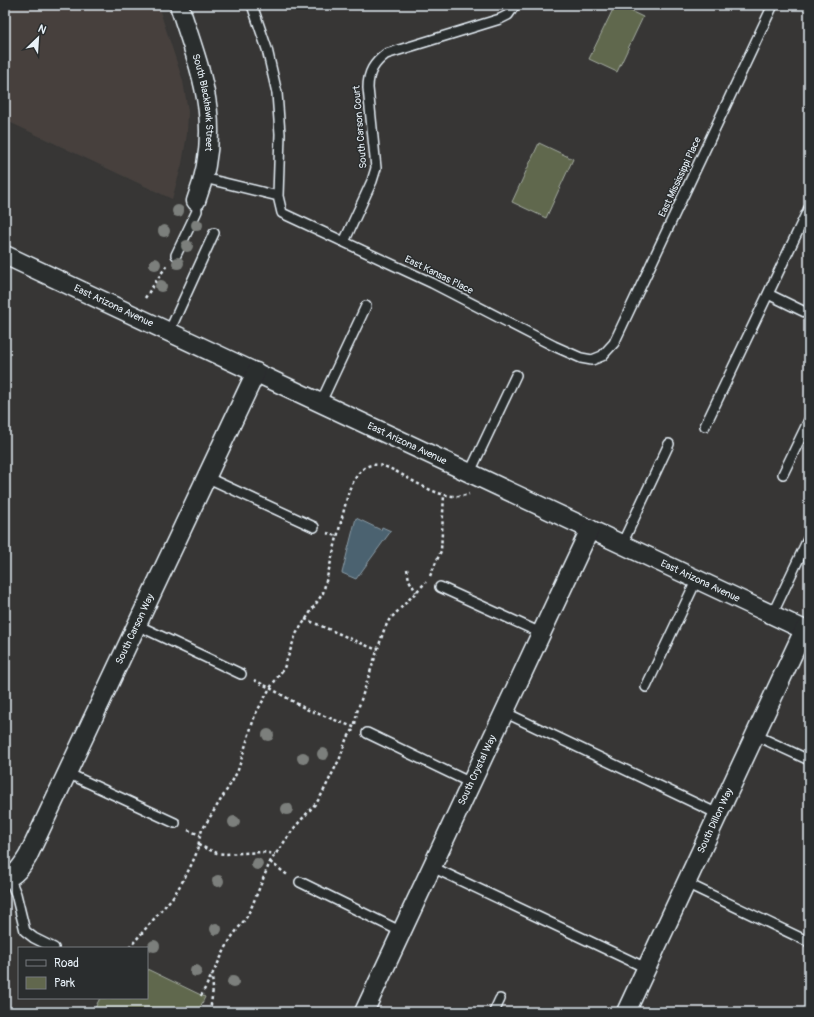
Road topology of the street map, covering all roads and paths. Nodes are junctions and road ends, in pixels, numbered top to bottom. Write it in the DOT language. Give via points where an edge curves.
graph roads {
  1 [pos="179,5"];
  2 [pos="252,5"];
  3 [pos="515,5"];
  4 [pos="773,5"];
  5 [pos="204,178"];
  6 [pos="278,196"];
  7 [pos="196,201"];
  8 [pos="809,208"];
  9 [pos="214,233"];
  10 [pos="344,242"];
  11 [pos="5,255"];
  12 [pos="176,255"];
  13 [pos="768,294"];
  14 [pos="366,306"];
  15 [pos="809,314"];
  16 [pos="169,332"];
  17 [pos="602,356"];
  18 [pos="256,372"];
  19 [pos="516,376"];
  20 [pos="321,402"];
  21 [pos="809,420"];
  22 [pos="706,426"];
  23 [pos="669,444"];
  24 [pos="470,472"];
  25 [pos="783,474"];
  26 [pos="206,477"];
  27 [pos="472,491"];
  28 [pos="444,495"];
  29 [pos="314,527"];
  30 [pos="590,529"];
  31 [pos="809,537"];
  32 [pos="622,544"];
  33 [pos="408,569"];
  34 [pos="697,579"];
  35 [pos="440,587"];
  36 [pos="416,592"];
  37 [pos="772,615"];
  38 [pos="305,619"];
  39 [pos="137,625"];
  40 [pos="807,631"];
  41 [pos="541,634"];
  42 [pos="377,650"];
  43 [pos="241,674"];
  44 [pos="646,687"];
  45 [pos="270,688"];
  46 [pos="504,712"];
  47 [pos="355,728"];
  48 [pos="367,733"];
  49 [pos="756,735"];
  50 [pos="809,760"];
  51 [pos="67,773"];
  52 [pos="471,783"];
  53 [pos="718,814"];
  54 [pos="175,823"];
  55 [pos="198,845"];
  56 [pos="275,854"];
  57 [pos="270,862"];
  58 [pos="432,867"];
  59 [pos="7,878"];
  60 [pos="300,882"];
  61 [pos="686,883"];
  62 [pos="402,932"];
  63 [pos="809,942"];
  64 [pos="52,947"];
  65 [pos="130,947"];
  66 [pos="646,968"];
  67 [pos="212,975"];
  68 [pos="202,996"];
  69 [pos="500,999"];
  70 [pos="210,1012"];
  71 [pos="364,1012"];
  72 [pos="494,1012"];
  73 [pos="626,1012"];
  1 -- 5 [label="street, South Blackhawk Street" via="207,102 210,131"];
  2 -- 6 [label="lane, East Kansas Place" via="267,49 277,93 280,134"];
  3 -- 10 [label="lane, South Carson Court" via="508,15 500,19 386,54 374,65 368,79 368,88 376,168"];
  4 -- 17 [label="lane, East Mississippi Place" via="614,343"];
  5 -- 6 [label="lane"];
  5 -- 7 [label="street, South Blackhawk Street"];
  6 -- 10 [label="lane, East Kansas Place" via="282,214"];
  7 -- 12 [label="lane" via="197,211"];
  8 -- 13 [label="lane"];
  9 -- 16 [label="lane"];
  10 -- 17 [label="lane, East Kansas Place" via="432,283 560,349 592,360"];
  11 -- 16 [label="street, East Arizona Avenue"];
  13 -- 15 [label="lane"];
  13 -- 22 [label="lane"];
  14 -- 20 [label="lane"];
  16 -- 18 [label="street, East Arizona Avenue"];
  18 -- 20 [label="street, East Arizona Avenue"];
  18 -- 26 [label="street, South Carson Way"];
  19 -- 24 [label="lane"];
  20 -- 24 [label="street, East Arizona Avenue"];
  21 -- 25 [label="lane"];
  23 -- 32 [label="lane"];
  24 -- 30 [label="street, East Arizona Avenue"];
  26 -- 29 [label="lane"];
  26 -- 39 [label="street, South Carson Way"];
  27 -- 28 [label="path" via="457,496"];
  28 -- 36 [label="path" via="441,552 430,576"];
  28 -- 38 [label="path" via="384,466 374,464 363,468 349,490 323,593"];
  30 -- 32 [label="street, East Arizona Avenue"];
  30 -- 41 [label="street, South Crystal Way"];
  31 -- 37 [label="lane"];
  32 -- 34 [label="street, East Arizona Avenue"];
  33 -- 36 [label="path" via="409,580"];
  34 -- 37 [label="street, East Arizona Avenue"];
  34 -- 44 [label="lane"];
  35 -- 41 [label="lane"];
  36 -- 42 [label="path" via="389,620"];
  37 -- 40 [label="street, East Arizona Avenue"];
  38 -- 42 [label="path"];
  38 -- 45 [label="path" via="296,634 284,668"];
  39 -- 43 [label="lane"];
  39 -- 51 [label="street, South Carson Way"];
  40 -- 49 [label="street, South Dillon Way"];
  41 -- 46 [label="street, South Crystal Way"];
  42 -- 47 [label="path"];
  43 -- 45 [label="path"];
  45 -- 47 [label="path" via="306,709"];
  45 -- 55 [label="path" via="252,722 238,770 202,830"];
  46 -- 52 [label="street, South Crystal Way"];
  46 -- 53 [label="lane"];
  47 -- 48 [label="path"];
  47 -- 56 [label="path" via="346,740 340,758 319,798"];
  48 -- 52 [label="lane"];
  49 -- 50 [label="lane"];
  49 -- 53 [label="street, South Dillon Way"];
  51 -- 54 [label="lane"];
  51 -- 59 [label="street, South Carson Way" via="28,856 19,870"];
  52 -- 58 [label="street, South Crystal Way"];
  53 -- 61 [label="street, South Dillon Way"];
  55 -- 56 [label="path" via="225,854"];
  55 -- 65 [label="path" via="178,890"];
  56 -- 57 [label="path"];
  57 -- 60 [label="path"];
  57 -- 67 [label="path" via="246,918 231,938"];
  58 -- 62 [label="street, South Crystal Way"];
  58 -- 66 [label="lane"];
  59 -- 64 [label="lane" via="16,894 26,931"];
  60 -- 62 [label="lane"];
  61 -- 63 [label="lane"];
  61 -- 66 [label="street, South Dillon Way"];
  62 -- 71 [label="street, South Crystal Way"];
  66 -- 73 [label="street, South Dillon Way"];
  67 -- 68 [label="path"];
  67 -- 70 [label="path"];
  69 -- 72 [label="lane"];
}
